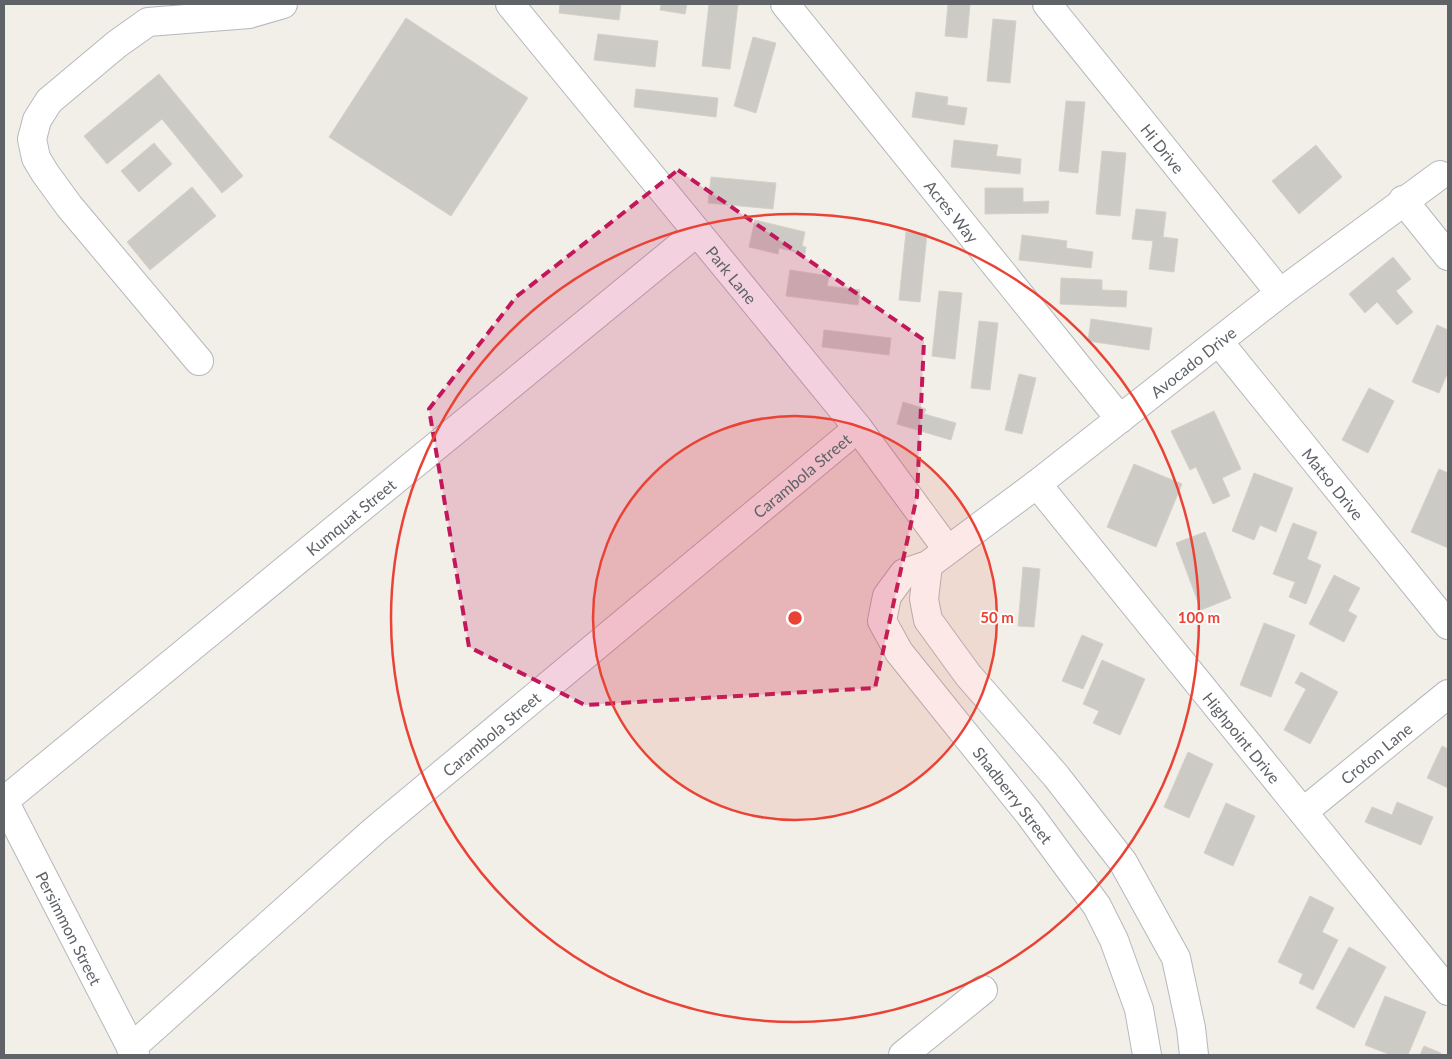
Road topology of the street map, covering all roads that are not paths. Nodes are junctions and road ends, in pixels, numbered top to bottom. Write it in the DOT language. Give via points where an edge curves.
graph roads {
  1 [pos="283,4"];
  2 [pos="510,4"];
  3 [pos="785,4"];
  4 [pos="1047,4"];
  5 [pos="1440,174"];
  6 [pos="1403,200"];
  7 [pos="697,232"];
  8 [pos="1448,256"];
  9 [pos="1280,293"];
  10 [pos="1219,342"];
  11 [pos="199,361"];
  12 [pos="1120,419"];
  13 [pos="858,428"];
  14 [pos="1037,484"];
  15 [pos="938,557"];
  16 [pos="1448,625"];
  17 [pos="1448,694"];
  18 [pos="4,801"];
  19 [pos="1303,812"];
  20 [pos="983,990"];
  21 [pos="1448,991"];
  22 [pos="133,1052"];
  23 [pos="903,1055"];
  24 [pos="1147,1055"];
  25 [pos="1194,1055"];
  1 -- 11 [label="street" via="249,14 148,22 49,101 37,120 32,139 36,158 68,206"];
  2 -- 7 [label="street, Park Lane"];
  3 -- 12 [label="street, Acres Way"];
  4 -- 9 [label="street, Hi Drive"];
  5 -- 6 [label="street, Avocado Drive"];
  6 -- 8 [label="street"];
  6 -- 9 [label="street, Avocado Drive"];
  7 -- 13 [label="street, Park Lane"];
  7 -- 18 [label="street, Kumquat Street"];
  9 -- 10 [label="street, Avocado Drive"];
  10 -- 12 [label="street, Avocado Drive"];
  10 -- 16 [label="street, Matso Drive"];
  12 -- 14 [label="street, Avocado Drive"];
  13 -- 15 [label="street, Park Lane"];
  13 -- 22 [label="street, Carambola Street" via="376,830"];
  14 -- 15 [label="street, Avocado Drive"];
  14 -- 19 [label="street, Highpoint Drive"];
  15 -- 24 [label="street, Shadberry Street" via="904,573 887,596 882,621 899,652 1036,822 1097,906 1114,940 1139,1009"];
  15 -- 25 [label="street" via="924,599 928,620 968,675 1056,776 1123,862 1176,958"];
  17 -- 19 [label="street, Croton Lane"];
  18 -- 22 [label="street, Persimmon Street"];
  19 -- 21 [label="street, Highpoint Drive"];
  20 -- 23 [label="street"];
}
